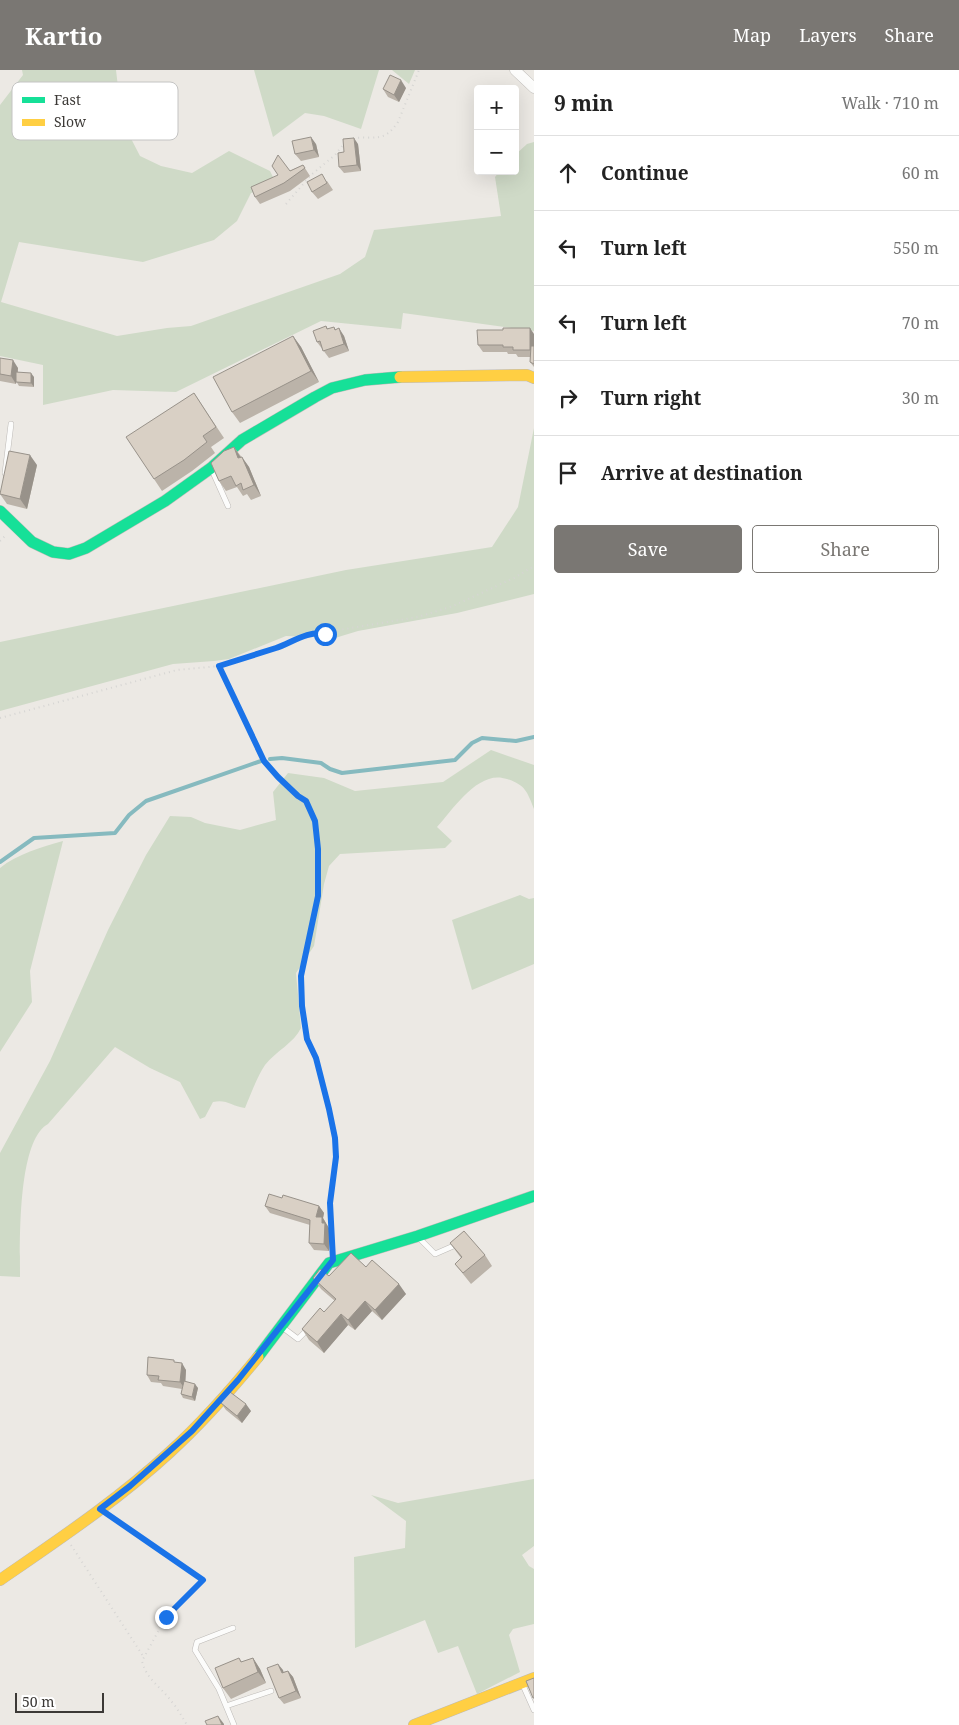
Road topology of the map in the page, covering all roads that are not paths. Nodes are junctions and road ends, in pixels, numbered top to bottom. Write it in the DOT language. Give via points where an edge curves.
graph roads {
  1 [pos="515,70"];
  2 [pos="534,88"];
  3 [pos="534,378"];
  4 [pos="11,424"];
  5 [pos="211,468"];
  6 [pos="4,480"];
  7 [pos="228,506"];
  8 [pos="0,511"];
  9 [pos="534,1196"];
  10 [pos="418,1236"];
  11 [pos="461,1243"];
  12 [pos="312,1325"];
  13 [pos="281,1327"];
  14 [pos="0,1580"];
  15 [pos="233,1628"];
  16 [pos="534,1678"];
  17 [pos="522,1682"];
  18 [pos="271,1691"];
  19 [pos="226,1706"];
  20 [pos="534,1710"];
  21 [pos="234,1725"];
  22 [pos="414,1725"];
  1 -- 2 [label="street"];
  3 -- 5 [label="street" via="527,375 393,377 332,388 242,440"];
  4 -- 6 [label="lane"];
  5 -- 7 [label="lane"];
  5 -- 8 [label="street" via="166,502 86,548 69,554 53,552 32,542"];
  9 -- 10 [label="street"];
  10 -- 11 [label="lane" via="435,1254"];
  10 -- 13 [label="street" via="333,1260"];
  12 -- 13 [label="lane" via="298,1339"];
  13 -- 14 [label="street" via="192,1431 130,1486"];
  15 -- 19 [label="lane" via="197,1642 195,1646"];
  16 -- 17 [label="street"];
  17 -- 20 [label="lane"];
  17 -- 22 [label="street"];
  18 -- 19 [label="lane"];
  19 -- 21 [label="lane"];
}
